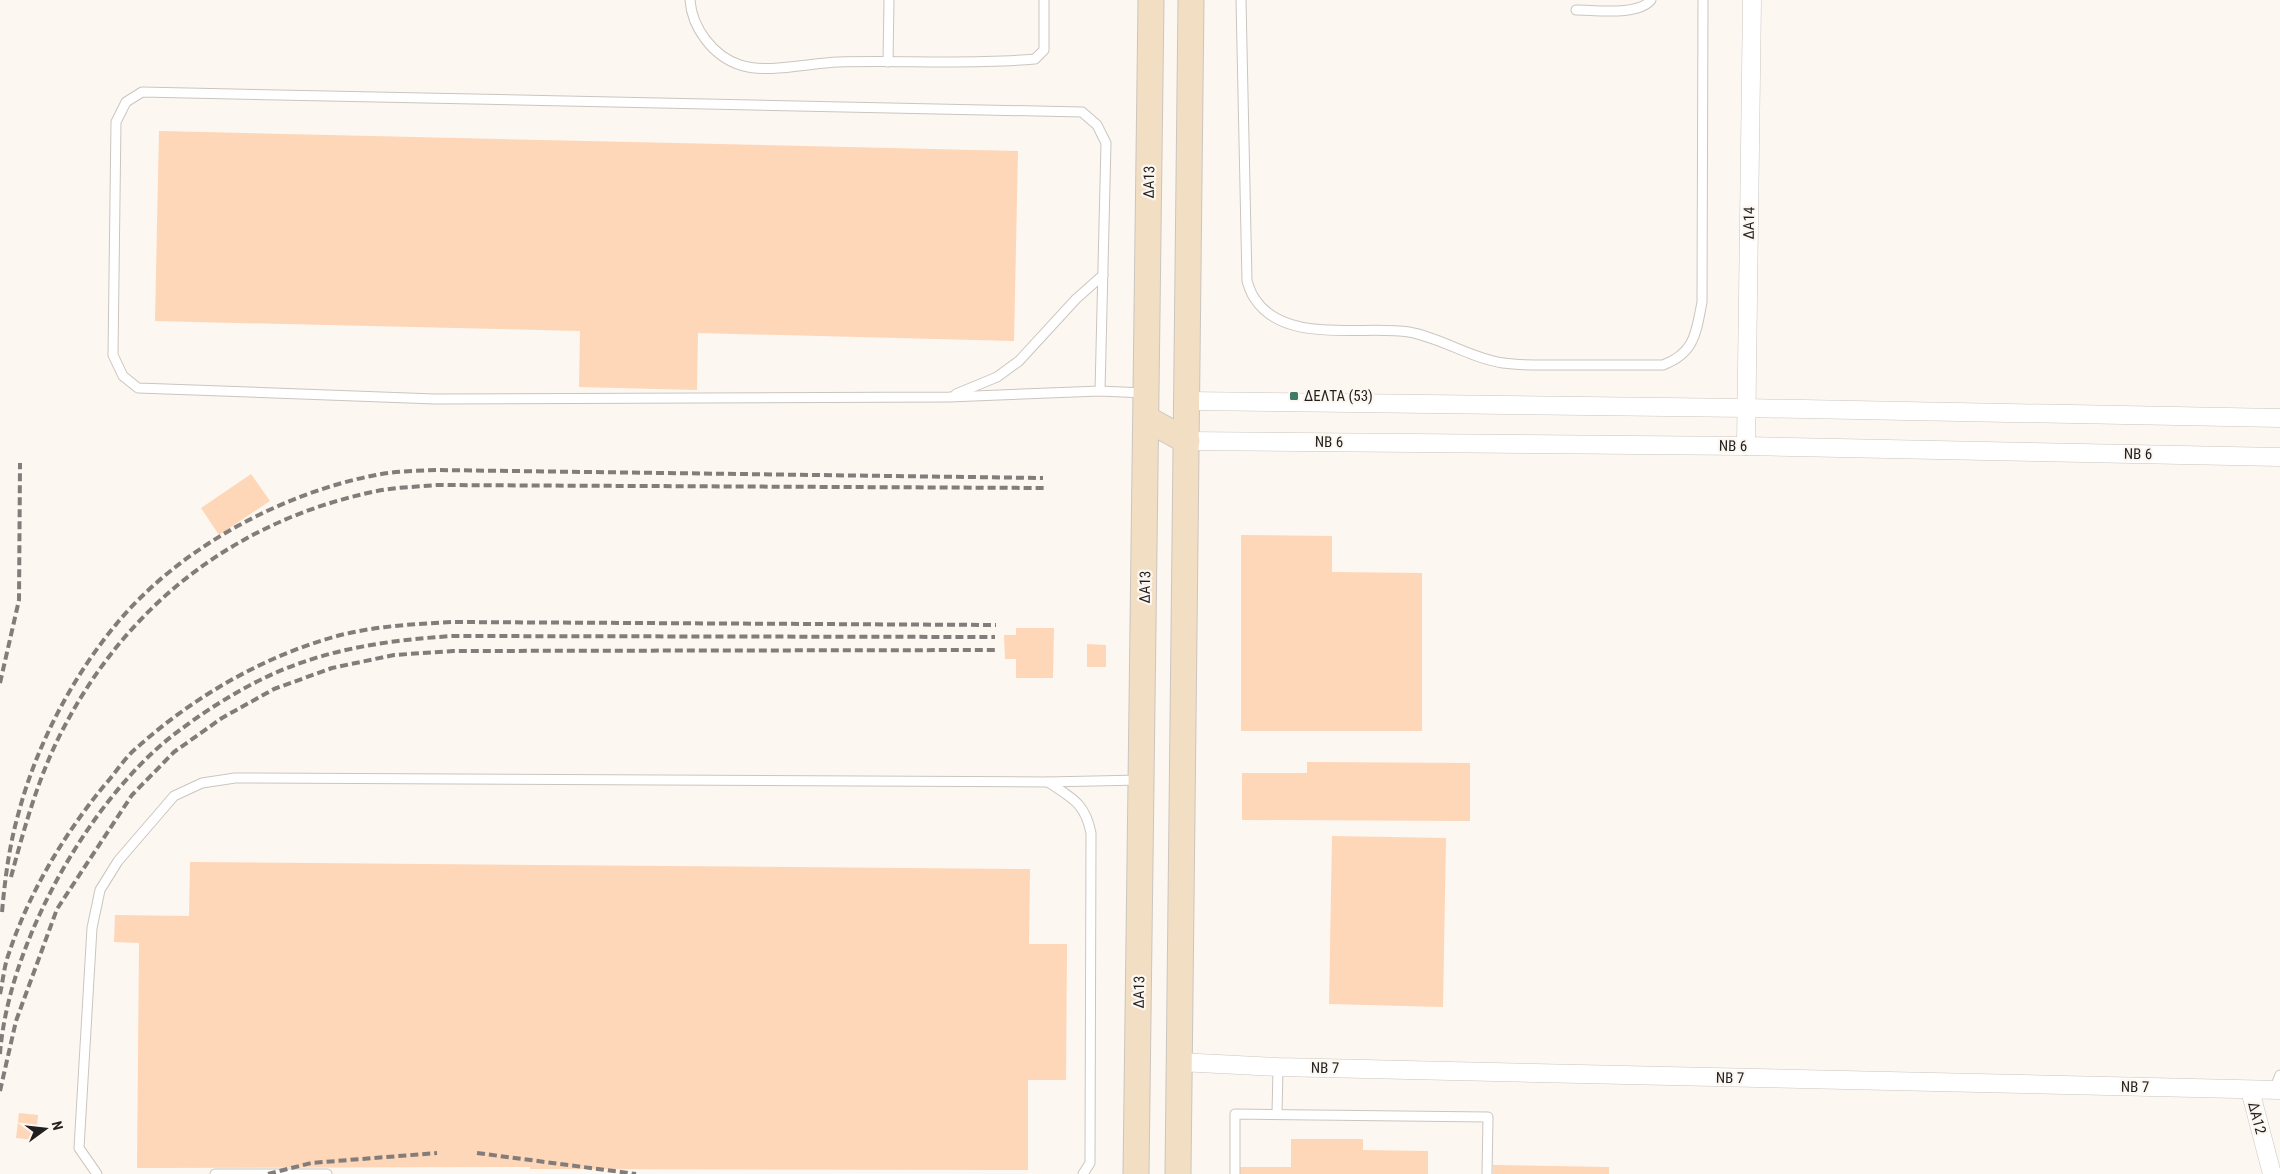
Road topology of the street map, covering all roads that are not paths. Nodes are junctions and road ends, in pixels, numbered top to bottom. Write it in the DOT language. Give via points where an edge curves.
graph roads {
  1 [pos="690,0"];
  2 [pos="889,0"];
  3 [pos="1044,0"];
  4 [pos="1151,0"];
  5 [pos="1191,0"];
  6 [pos="1241,0"];
  7 [pos="1651,0"];
  8 [pos="1703,0"];
  9 [pos="1752,0"];
  10 [pos="1576,10"];
  11 [pos="888,62"];
  12 [pos="1103,274"];
  13 [pos="1100,392"];
  14 [pos="1147,393"];
  15 [pos="949,397"];
  16 [pos="1188,401"];
  17 [pos="1746,408"];
  18 [pos="2280,418"];
  19 [pos="1147,419"];
  20 [pos="1187,441"];
  21 [pos="1746,446"];
  22 [pos="2280,457"];
  23 [pos="1143,780"];
  24 [pos="1047,782"];
  25 [pos="1138,1062"];
  26 [pos="1179,1062"];
  27 [pos="1278,1067"];
  28 [pos="2278,1085"];
  29 [pos="2250,1090"];
  30 [pos="1276,1114"];
  31 [pos="97,1174"];
  32 [pos="215,1174"];
  33 [pos="327,1174"];
  34 [pos="1083,1174"];
  35 [pos="1136,1174"];
  36 [pos="1178,1174"];
  37 [pos="1235,1174"];
  38 [pos="1487,1174"];
  39 [pos="2272,1174"];
  1 -- 11 [label="lane" via="691,13 703,37 720,54 739,65 752,68"];
  2 -- 11 [label="lane"];
  3 -- 11 [label="lane" via="1044,50 1035,59"];
  4 -- 14 [label="street, ΔΑ13"];
  5 -- 16 [label="street"];
  6 -- 8 [label="lane" via="1247,281 1255,299 1268,313 1289,324 1312,329 1408,332 1502,363 1530,365 1663,365 1677,360 1696,335 1702,302"];
  7 -- 10 [label="lane" via="1646,6 1633,10"];
  9 -- 17 [label="street, ΔΑ14"];
  12 -- 13 [label="lane"];
  12 -- 15 [label="lane" via="1019,361 997,378"];
  12 -- 15 [label="lane" via="1106,143 1097,125 1082,112 142,92 126,102 116,122 113,355 123,376 138,388 435,399"];
  13 -- 14 [label="lane"];
  13 -- 15 [label="lane"];
  14 -- 19 [label="street, ΔΑ13"];
  16 -- 17 [label="street"];
  16 -- 19 [label="street"];
  16 -- 20 [label="street"];
  17 -- 18 [label="street"];
  17 -- 21 [label="street, ΔΑ14"];
  19 -- 20 [label="street"];
  19 -- 23 [label="street, ΔΑ13"];
  20 -- 21 [label="street, ΝΒ 6"];
  20 -- 26 [label="street"];
  21 -- 22 [label="street, ΝΒ 6"];
  23 -- 24 [label="lane"];
  23 -- 25 [label="street, ΔΑ13"];
  24 -- 31 [label="lane" via="235,778 202,783 174,796 118,861 100,890 92,928 79,1148"];
  24 -- 34 [label="lane" via="1079,803 1088,816 1092,833 1090,1163"];
  25 -- 26 [label="street"];
  25 -- 35 [label="street, ΔΑ13"];
  26 -- 27 [label="street, ΝΒ 7"];
  26 -- 36 [label="street"];
  27 -- 29 [label="street, ΝΒ 7"];
  27 -- 30 [label="lane"];
  28 -- 29 [label="street, ΝΒ 7"];
  29 -- 39 [label="street, ΔΑ12"];
  30 -- 37 [label="lane" via="1235,1114"];
  30 -- 38 [label="lane" via="1488,1117"];
  32 -- 33 [label="lane"];
}
